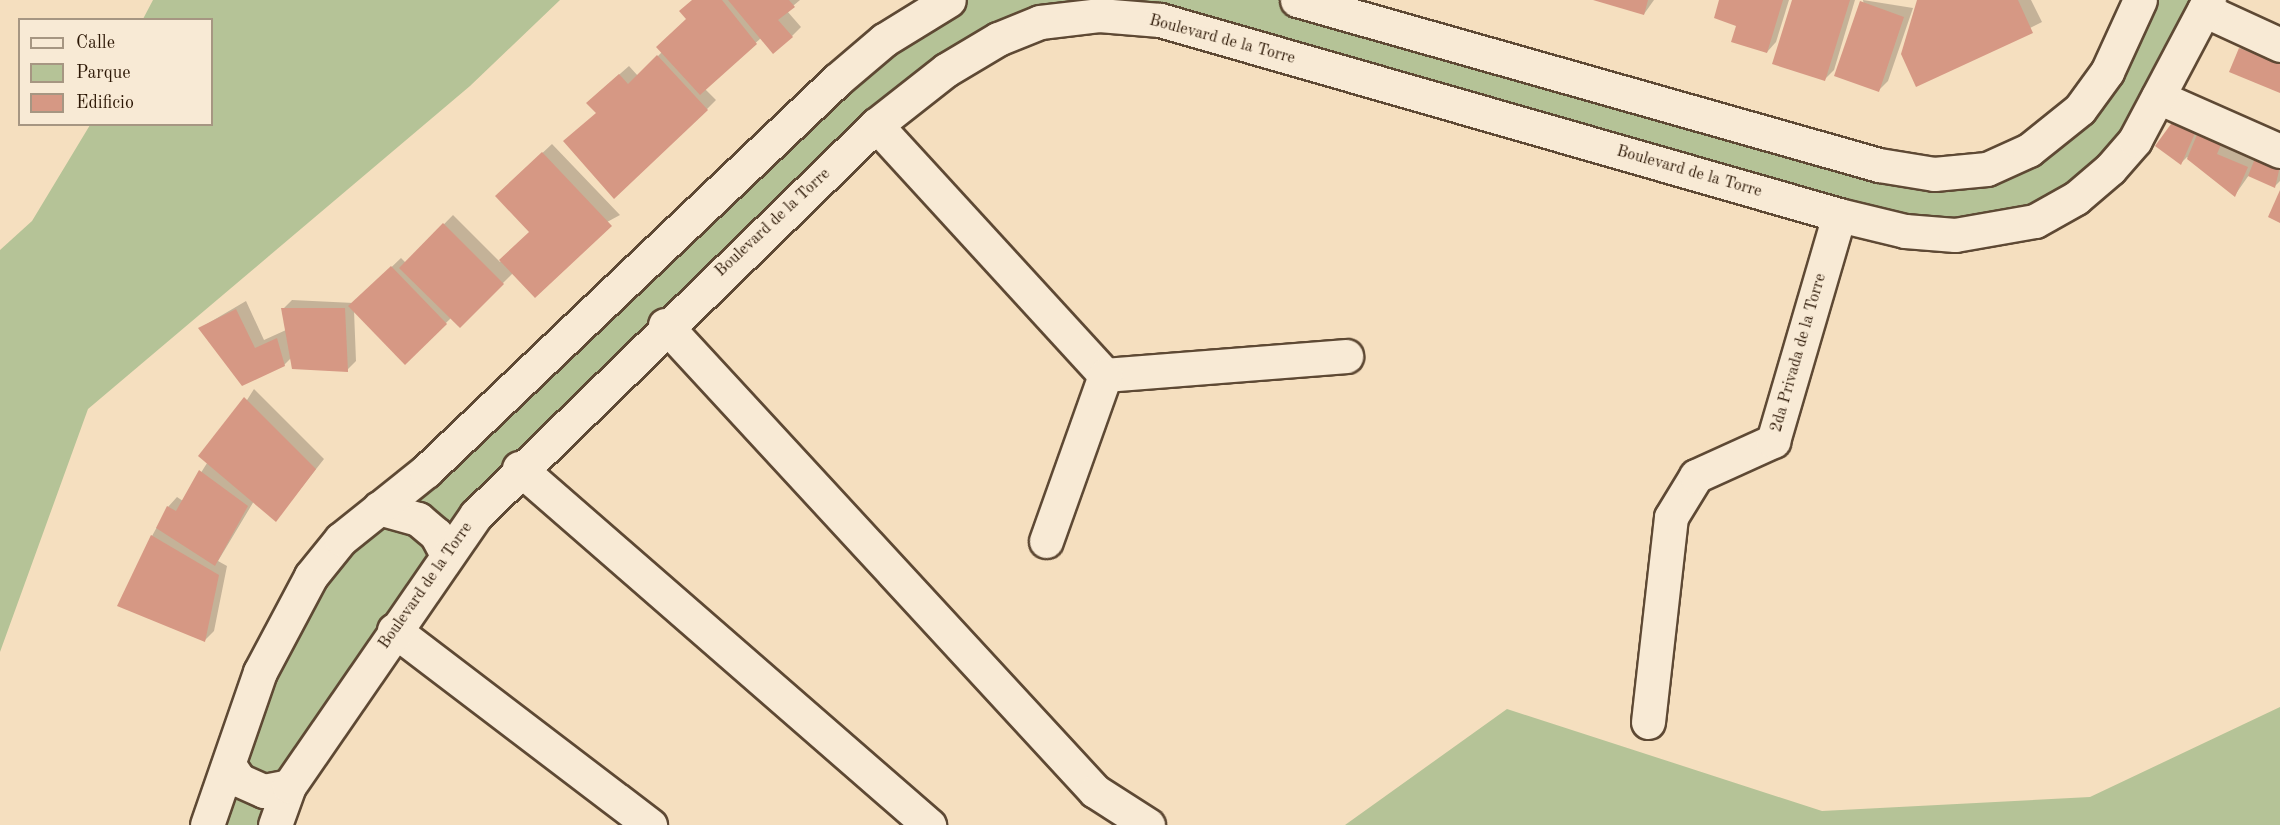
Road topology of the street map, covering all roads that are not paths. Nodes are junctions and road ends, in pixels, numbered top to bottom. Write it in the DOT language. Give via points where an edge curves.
graph roads {
  1 [pos="949,0"];
  2 [pos="1297,0"];
  3 [pos="2140,0"];
  4 [pos="2207,5"];
  5 [pos="2280,45"];
  6 [pos="2158,97"];
  7 [pos="876,125"];
  8 [pos="2280,151"];
  9 [pos="1839,215"];
  10 [pos="665,326"];
  11 [pos="1346,356"];
  12 [pos="1105,375"];
  13 [pos="519,468"];
  14 [pos="379,508"];
  15 [pos="1046,541"];
  16 [pos="446,553"];
  17 [pos="394,630"];
  18 [pos="1648,723"];
  19 [pos="229,765"];
  20 [pos="289,786"];
  21 [pos="207,825"];
  22 [pos="275,825"];
  23 [pos="650,825"];
  24 [pos="929,825"];
  25 [pos="1148,825"];
  1 -- 14 [label="street" via="884,40 837,80 426,471"];
  2 -- 3 [label="street" via="1879,165 1934,174 1987,169 2029,150 2080,109 2107,72"];
  4 -- 5 [label="street"];
  4 -- 6 [label="street, Boulevard de la Torre"];
  6 -- 8 [label="street"];
  6 -- 9 [label="street, Boulevard de la Torre" via="2135,140 2110,169 2076,198 2036,221 1955,235 1905,231"];
  7 -- 9 [label="street, Boulevard de la Torre" via="946,70 998,39 1040,22 1099,15 1160,20"];
  7 -- 10 [label="street, Boulevard de la Torre"];
  7 -- 12 [label="street"];
  9 -- 18 [label="street, 2da Privada de la Torre" via="1773,441 1696,476 1680,495 1671,517"];
  10 -- 13 [label="street, Boulevard de la Torre"];
  10 -- 25 [label="street" via="1095,791"];
  11 -- 12 [label="street"];
  12 -- 15 [label="street"];
  13 -- 16 [label="street, Boulevard de la Torre"];
  13 -- 24 [label="street"];
  14 -- 16 [label="street" via="418,519 436,534"];
  14 -- 19 [label="street" via="341,539 311,576 260,672"];
  16 -- 17 [label="street, Boulevard de la Torre"];
  17 -- 20 [label="street, Boulevard de la Torre"];
  17 -- 23 [label="street"];
  19 -- 20 [label="street" via="239,780 264,791"];
  19 -- 21 [label="street"];
  20 -- 22 [label="street, Boulevard de la Torre"];
}
